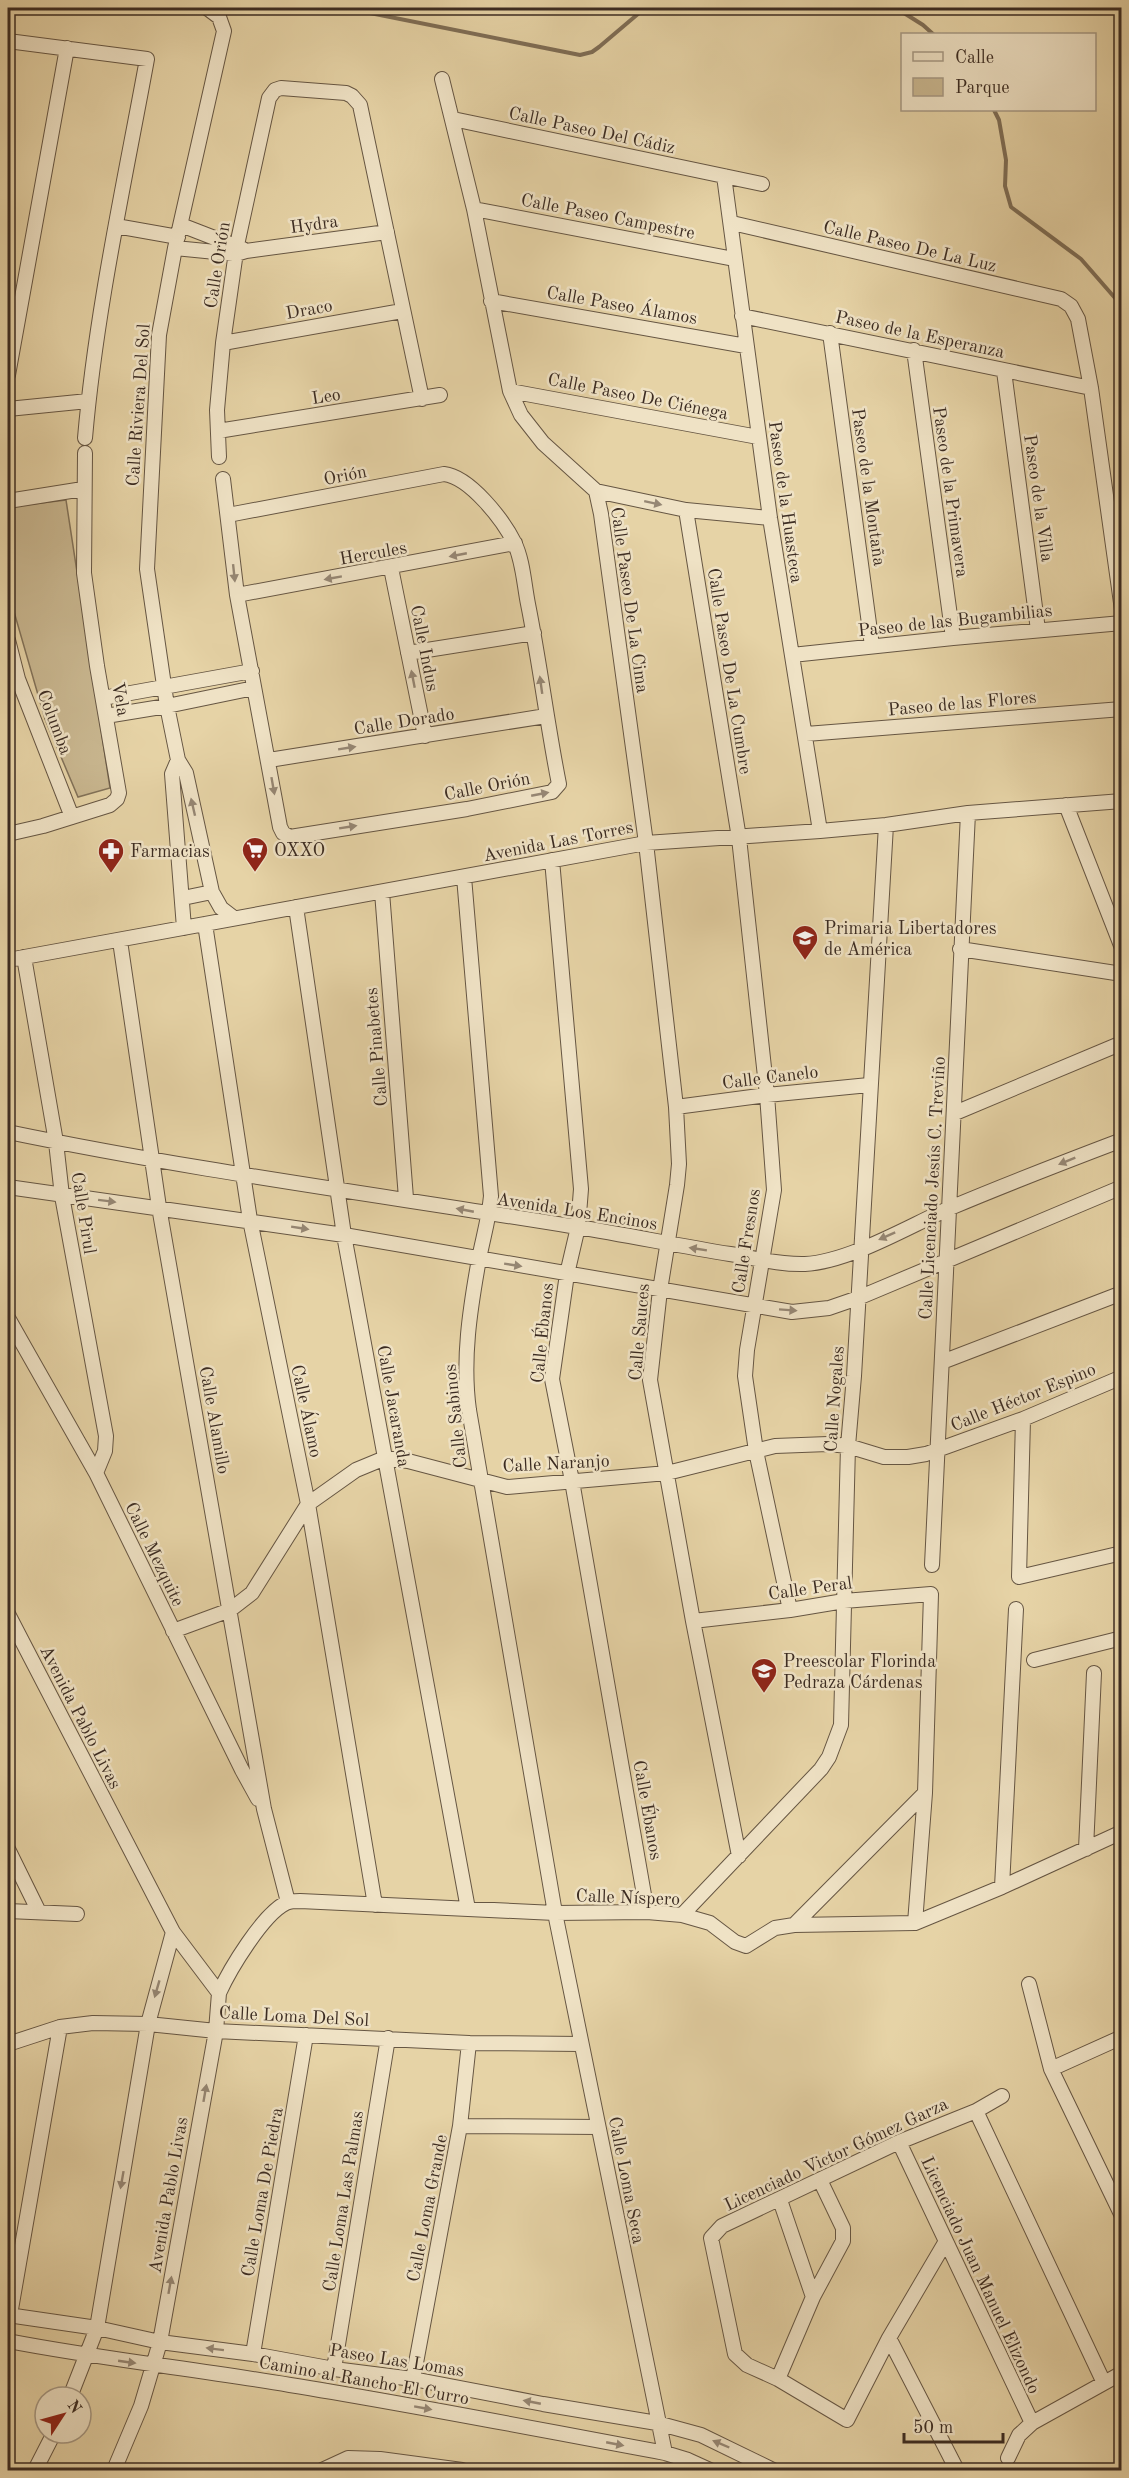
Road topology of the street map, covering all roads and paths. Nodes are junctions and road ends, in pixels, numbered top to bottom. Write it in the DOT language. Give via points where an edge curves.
graph roads {
  1 [pos="207,8"];
  2 [pos="220,12"];
  3 [pos="8,41"];
  4 [pos="67,48"];
  5 [pos="442,78"];
  6 [pos="453,119"];
  7 [pos="724,176"];
  8 [pos="762,184"];
  9 [pos="474,209"];
  10 [pos="732,224"];
  11 [pos="116,226"];
  12 [pos="387,232"];
  13 [pos="178,237"];
  14 [pos="240,250"];
  15 [pos="734,259"];
  16 [pos="491,301"];
  17 [pos="402,311"];
  18 [pos="742,316"];
  19 [pos="830,333"];
  20 [pos="223,343"];
  21 [pos="746,346"];
  22 [pos="914,350"];
  23 [pos="1004,371"];
  24 [pos="8,375"];
  25 [pos="1091,388"];
  26 [pos="510,391"];
  27 [pos="440,395"];
  28 [pos="422,399"];
  29 [pos="88,401"];
  30 [pos="8,409"];
  31 [pos="218,431"];
  32 [pos="758,437"];
  33 [pos="85,438"];
  34 [pos="85,453"];
  35 [pos="219,457"];
  36 [pos="223,479"];
  37 [pos="466,483"];
  38 [pos="83,489"];
  39 [pos="596,491"];
  40 [pos="8,501"];
  41 [pos="686,510"];
  42 [pos="228,515"];
  43 [pos="770,518"];
  44 [pos="515,543"];
  45 [pos="391,568"];
  46 [pos="237,595"];
  47 [pos="1122,610"];
  48 [pos="1122,623"];
  49 [pos="1038,630"];
  50 [pos="534,633"];
  51 [pos="953,638"];
  52 [pos="8,640"];
  53 [pos="872,646"];
  54 [pos="408,653"];
  55 [pos="792,655"];
  56 [pos="252,671"];
  57 [pos="211,679"];
  58 [pos="164,687"];
  59 [pos="254,688"];
  60 [pos="214,696"];
  61 [pos="103,698"];
  62 [pos="167,706"];
  63 [pos="1122,709"];
  64 [pos="106,716"];
  65 [pos="546,717"];
  66 [pos="806,734"];
  67 [pos="425,736"];
  68 [pos="178,760"];
  69 [pos="268,760"];
  70 [pos="1121,802"];
  71 [pos="1066,805"];
  72 [pos="968,813"];
  73 [pos="72,817"];
  74 [pos="886,825"];
  75 [pos="820,831"];
  76 [pos="8,834"];
  77 [pos="200,837"];
  78 [pos="739,838"];
  79 [pos="178,840"];
  80 [pos="646,843"];
  81 [pos="552,860"];
  82 [pos="464,877"];
  83 [pos="212,892"];
  84 [pos="382,892"];
  85 [pos="183,898"];
  86 [pos="297,907"];
  87 [pos="234,918"];
  88 [pos="205,924"];
  89 [pos="184,928"];
  90 [pos="120,941"];
  91 [pos="1122,948"];
  92 [pos="960,949"];
  93 [pos="24,957"];
  94 [pos="8,960"];
  95 [pos="1122,974"];
  96 [pos="1122,1043"];
  97 [pos="869,1085"];
  98 [pos="767,1095"];
  99 [pos="676,1107"];
  100 [pos="955,1113"];
  101 [pos="8,1132"];
  102 [pos="1122,1140"];
  103 [pos="56,1142"];
  104 [pos="154,1160"];
  105 [pos="244,1174"];
  106 [pos="8,1187"];
  107 [pos="1122,1187"];
  108 [pos="337,1189"];
  109 [pos="62,1196"];
  110 [pos="406,1198"];
  111 [pos="159,1207"];
  112 [pos="949,1209"];
  113 [pos="489,1215"];
  114 [pos="250,1220"];
  115 [pos="578,1227"];
  116 [pos="344,1235"];
  117 [pos="669,1244"];
  118 [pos="861,1248"];
  119 [pos="479,1259"];
  120 [pos="762,1259"];
  121 [pos="947,1261"];
  122 [pos="567,1274"];
  123 [pos="660,1290"];
  124 [pos="1122,1293"];
  125 [pos="858,1298"];
  126 [pos="755,1307"];
  127 [pos="8,1318"];
  128 [pos="942,1362"];
  129 [pos="1122,1377"];
  130 [pos="1023,1419"];
  131 [pos="848,1446"];
  132 [pos="938,1450"];
  133 [pos="756,1451"];
  134 [pos="385,1458"];
  135 [pos="96,1473"];
  136 [pos="667,1473"];
  137 [pos="480,1480"];
  138 [pos="572,1481"];
  139 [pos="308,1504"];
  140 [pos="1122,1553"];
  141 [pos="932,1564"];
  142 [pos="844,1600"];
  143 [pos="1016,1609"];
  144 [pos="230,1610"];
  145 [pos="790,1610"];
  146 [pos="8,1614"];
  147 [pos="693,1621"];
  148 [pos="173,1631"];
  149 [pos="1122,1638"];
  150 [pos="1034,1660"];
  151 [pos="1094,1673"];
  152 [pos="925,1793"];
  153 [pos="264,1809"];
  154 [pos="1122,1832"];
  155 [pos="8,1849"];
  156 [pos="1086,1849"];
  157 [pos="739,1856"];
  158 [pos="1002,1887"];
  159 [pos="288,1902"];
  160 [pos="375,1905"];
  161 [pos="468,1909"];
  162 [pos="8,1911"];
  163 [pos="39,1912"];
  164 [pos="647,1912"];
  165 [pos="555,1913"];
  166 [pos="77,1914"];
  167 [pos="682,1915"];
  168 [pos="915,1923"];
  169 [pos="794,1925"];
  170 [pos="173,1932"];
  171 [pos="1029,1984"];
  172 [pos="219,1993"];
  173 [pos="148,2024"];
  174 [pos="60,2027"];
  175 [pos="216,2031"];
  176 [pos="306,2035"];
  177 [pos="1122,2037"];
  178 [pos="388,2038"];
  179 [pos="469,2043"];
  180 [pos="8,2044"];
  181 [pos="581,2044"];
  182 [pos="1051,2069"];
  183 [pos="1002,2096"];
  184 [pos="976,2111"];
  185 [pos="460,2126"];
  186 [pos="598,2127"];
  187 [pos="899,2142"];
  188 [pos="820,2181"];
  189 [pos="780,2200"];
  190 [pos="1122,2216"];
  191 [pos="946,2241"];
  192 [pos="813,2297"];
  193 [pos="9,2315"];
  194 [pos="96,2328"];
  195 [pos="889,2338"];
  196 [pos="8,2340"];
  197 [pos="160,2342"];
  198 [pos="253,2354"];
  199 [pos="86,2356"];
  200 [pos="154,2366"];
  201 [pos="334,2369"];
  202 [pos="1122,2373"];
  203 [pos="413,2379"];
  204 [pos="778,2379"];
  205 [pos="1104,2383"];
  206 [pos="75,2385"];
  207 [pos="657,2423"];
  208 [pos="1032,2423"];
  209 [pos="48,2445"];
  210 [pos="664,2453"];
  211 [pos="1008,2458"];
  212 [pos="399,2466"];
  213 [pos="35,2470"];
  214 [pos="114,2470"];
  215 [pos="322,2470"];
  216 [pos="462,2470"];
  217 [pos="710,2470"];
  218 [pos="773,2470"];
  219 [pos="957,2470"];
  1 -- 2 [label="street"];
  2 -- 13 [label="street, Calle Riviera Del Sol" via="224,31 220,56"];
  3 -- 4 [label="street"];
  4 -- 11 [label="street" via="147,60"];
  4 -- 24 [label="street"];
  5 -- 6 [label="street, Calle Paseo De La Cima"];
  6 -- 7 [label="street, Calle Paseo Del Cádiz"];
  6 -- 9 [label="street, Calle Paseo De La Cima"];
  7 -- 8 [label="street, Calle Paseo Del Cádiz"];
  7 -- 10 [label="street, Paseo de la Huasteca"];
  9 -- 15 [label="street, Calle Paseo Campestre"];
  9 -- 16 [label="street, Calle Paseo De La Cima"];
  10 -- 15 [label="street, Paseo de la Huasteca"];
  10 -- 25 [label="street, Calle Paseo De La Luz" via="1061,298 1075,313"];
  11 -- 13 [label="street"];
  11 -- 29 [label="street"];
  12 -- 14 [label="street, Hydra"];
  12 -- 14 [label="street, Calle Orión" via="360,105 346,93 281,88 268,98"];
  12 -- 17 [label="street"];
  13 -- 14 [label="street, Hydra"];
  13 -- 14 [label="street, Hydra"];
  13 -- 58 [label="street, Calle Riviera Del Sol" via="159,335 147,569"];
  14 -- 20 [label="street, Calle Orión"];
  15 -- 18 [label="street, Paseo de la Huasteca"];
  16 -- 21 [label="street, Calle Paseo Álamos"];
  16 -- 26 [label="street, Calle Paseo De La Cima"];
  17 -- 20 [label="street, Draco"];
  17 -- 28 [label="street"];
  18 -- 19 [label="street, Paseo de la Esperanza"];
  18 -- 21 [label="street, Paseo de la Huasteca"];
  19 -- 22 [label="street, Paseo de la Esperanza"];
  19 -- 53 [label="street, Paseo de la Montaña"];
  20 -- 31 [label="street, Calle Orión"];
  21 -- 32 [label="street, Paseo de la Huasteca"];
  22 -- 23 [label="street, Paseo de la Esperanza"];
  22 -- 51 [label="street, Paseo de la Primavera"];
  23 -- 25 [label="street, Paseo de la Esperanza"];
  23 -- 49 [label="street, Paseo de la Villa"];
  25 -- 47 [label="street"];
  26 -- 32 [label="street, Calle Paseo De Ciénega"];
  26 -- 39 [label="street, Calle Paseo De La Cima" via="521,415 543,443"];
  27 -- 28 [label="street, Leo"];
  28 -- 31 [label="street, Leo"];
  29 -- 30 [label="street"];
  29 -- 33 [label="street"];
  31 -- 35 [label="street, Calle Orión"];
  32 -- 43 [label="street, Paseo de la Huasteca"];
  34 -- 38 [label="street, Vela"];
  36 -- 42 [label="street, Calle Orión"];
  37 -- 42 [label="street, Orión" via="444,474"];
  37 -- 44 [label="street, Calle Orión"];
  38 -- 40 [label="street"];
  38 -- 61 [label="street, Vela" via="84,573"];
  39 -- 41 [label="street, one-way"];
  39 -- 80 [label="street, Calle Paseo De La Cima"];
  41 -- 43 [label="street"];
  41 -- 78 [label="street, Calle Paseo De La Cumbre"];
  42 -- 46 [label="street, Calle Orión, one-way"];
  43 -- 55 [label="street, Paseo de la Huasteca"];
  44 -- 45 [label="street, Hercules, one-way"];
  44 -- 50 [label="street, Calle Orión"];
  45 -- 46 [label="street, Hercules, one-way"];
  45 -- 54 [label="street, Calle Indus"];
  46 -- 56 [label="street, Calle Orión"];
  48 -- 49 [label="street, Paseo de las Bugambilias"];
  49 -- 51 [label="street, Paseo de las Bugambilias"];
  50 -- 54 [label="street"];
  65 -- 50 [label="street, Calle Orión, one-way"];
  51 -- 53 [label="street, Paseo de las Bugambilias"];
  52 -- 73 [label="street, Columba" via="18,679"];
  53 -- 55 [label="street, Paseo de las Bugambilias"];
  67 -- 54 [label="street, Calle Indus, one-way"];
  55 -- 66 [label="street, Paseo de la Huasteca"];
  56 -- 57 [label="street"];
  56 -- 59 [label="street, Calle Orión"];
  57 -- 58 [label="street"];
  57 -- 60 [label="street"];
  58 -- 61 [label="street"];
  58 -- 62 [label="street, Calle Riviera Del Sol"];
  59 -- 60 [label="street"];
  59 -- 69 [label="street, Calle Orión"];
  60 -- 62 [label="street"];
  61 -- 64 [label="street, Vela"];
  62 -- 64 [label="street"];
  62 -- 68 [label="street, Calle Riviera Del Sol"];
  63 -- 66 [label="street, Paseo de las Flores"];
  64 -- 73 [label="street, Vela" via="117,799"];
  65 -- 67 [label="street, Calle Dorado"];
  69 -- 65 [label="street, Calle Orión, one-way" via="280,827 290,837 552,792 559,784"];
  66 -- 75 [label="street, Paseo de la Huasteca"];
  69 -- 67 [label="street, Calle Dorado, one-way"];
  77 -- 68 [label="street, Calle Riviera Del Sol, one-way" via="186,773"];
  68 -- 79 [label="street, Calle Riviera Del Sol" via="172,774"];
  70 -- 71 [label="street, Avenida Las Torres"];
  71 -- 72 [label="street, Avenida Las Torres"];
  71 -- 91 [label="street"];
  72 -- 74 [label="street, Avenida Las Torres"];
  72 -- 92 [label="street, Calle Licenciado Jesús C. Treviño"];
  73 -- 76 [label="street, Vela"];
  74 -- 75 [label="street, Avenida Las Torres"];
  74 -- 97 [label="street, Calle Nogales"];
  75 -- 78 [label="street, Avenida Las Torres"];
  77 -- 79 [label="street"];
  77 -- 83 [label="street, Calle Riviera Del Sol"];
  78 -- 80 [label="street, Avenida Las Torres"];
  78 -- 98 [label="street, Calle Fresnos"];
  79 -- 85 [label="street, Calle Riviera Del Sol"];
  80 -- 81 [label="street, Avenida Las Torres"];
  80 -- 99 [label="street, Calle Sauces"];
  81 -- 82 [label="street, Avenida Las Torres"];
  81 -- 115 [label="street, Calle Ébanos" via="579,1157"];
  82 -- 84 [label="street, Avenida Las Torres"];
  82 -- 113 [label="street, Calle Sabinos" via="491,1177"];
  83 -- 85 [label="street"];
  83 -- 87 [label="street, Calle Riviera Del Sol" via="221,908"];
  84 -- 86 [label="street, Avenida Las Torres"];
  84 -- 110 [label="street, Calle Pinabetes"];
  85 -- 89 [label="street, Calle Riviera Del Sol"];
  86 -- 87 [label="street, Avenida Las Torres"];
  86 -- 108 [label="street, Calle Jacaranda"];
  87 -- 88 [label="street, Avenida Las Torres"];
  88 -- 89 [label="street, Avenida Las Torres"];
  88 -- 105 [label="street, Calle Álamo"];
  89 -- 90 [label="street, Avenida Las Torres"];
  90 -- 93 [label="street, Avenida Las Torres"];
  90 -- 104 [label="street, Calle Alamillo"];
  92 -- 95 [label="street"];
  92 -- 100 [label="street, Calle Licenciado Jesús C. Treviño"];
  93 -- 94 [label="street, Avenida Las Torres"];
  93 -- 103 [label="street, Calle Pirul"];
  96 -- 100 [label="street"];
  97 -- 98 [label="street, Calle Canelo"];
  97 -- 118 [label="street, Calle Nogales"];
  98 -- 99 [label="street, Calle Canelo"];
  98 -- 120 [label="street, Calle Fresnos" via="774,1190"];
  99 -- 117 [label="street, Calle Sauces" via="679,1164"];
  100 -- 112 [label="street, Calle Licenciado Jesús C. Treviño"];
  101 -- 103 [label="street, Avenida Los Encinos"];
  102 -- 112 [label="street, Avenida Los Encinos, one-way"];
  103 -- 104 [label="street, Avenida Los Encinos"];
  103 -- 109 [label="street, Calle Pirul"];
  104 -- 105 [label="street, Avenida Los Encinos"];
  104 -- 111 [label="street, Calle Alamillo"];
  105 -- 108 [label="street, Avenida Los Encinos"];
  105 -- 114 [label="street, Calle Álamo"];
  106 -- 109 [label="street"];
  107 -- 121 [label="street"];
  108 -- 110 [label="street, Avenida Los Encinos"];
  108 -- 116 [label="street, Calle Jacaranda"];
  109 -- 111 [label="street, one-way"];
  109 -- 135 [label="street, Calle Pirul" via="106,1436"];
  113 -- 110 [label="street, Avenida Los Encinos, one-way"];
  111 -- 114 [label="street"];
  111 -- 144 [label="street, Calle Alamillo"];
  112 -- 118 [label="street, Avenida Los Encinos, one-way"];
  112 -- 121 [label="street, Calle Licenciado Jesús C. Treviño"];
  113 -- 115 [label="street, Avenida Los Encinos"];
  113 -- 119 [label="street, Calle Sabinos"];
  114 -- 116 [label="street, one-way"];
  114 -- 139 [label="street, Calle Álamo"];
  115 -- 117 [label="street, Avenida Los Encinos"];
  115 -- 122 [label="street, Calle Ébanos"];
  116 -- 119 [label="street"];
  116 -- 134 [label="street, Calle Jacaranda"];
  120 -- 117 [label="street, Avenida Los Encinos, one-way"];
  117 -- 123 [label="street, Calle Sauces"];
  118 -- 120 [label="street, Avenida Los Encinos" via="806,1264"];
  118 -- 125 [label="street, Calle Nogales"];
  119 -- 122 [label="street, one-way"];
  119 -- 137 [label="street, Calle Sabinos" via="465,1382"];
  120 -- 126 [label="street, Calle Fresnos"];
  121 -- 125 [label="street"];
  121 -- 128 [label="street, Calle Licenciado Jesús C. Treviño"];
  122 -- 123 [label="street"];
  122 -- 138 [label="street, Calle Ébanos" via="552,1379"];
  123 -- 126 [label="street"];
  123 -- 136 [label="street, Calle Sauces" via="650,1380"];
  124 -- 128 [label="street"];
  126 -- 125 [label="street, one-way" via="808,1311"];
  125 -- 131 [label="street, Calle Nogales"];
  126 -- 133 [label="street, Calle Fresnos" via="745,1376"];
  127 -- 135 [label="street, Calle Mezquite"];
  128 -- 132 [label="street, Calle Licenciado Jesús C. Treviño"];
  129 -- 130 [label="street, Calle Héctor Espino"];
  130 -- 132 [label="street, Calle Héctor Espino"];
  130 -- 140 [label="street" via="1019,1576"];
  131 -- 132 [label="street, Calle Naranjo" via="884,1457 908,1457"];
  131 -- 133 [label="street, Calle Naranjo" via="794,1444"];
  131 -- 142 [label="street, Calle Nogales"];
  132 -- 141 [label="street, Calle Licenciado Jesús C. Treviño"];
  133 -- 136 [label="street, Calle Naranjo"];
  133 -- 145 [label="street, Calle Fresnos"];
  134 -- 137 [label="street, Calle Naranjo"];
  134 -- 139 [label="street" via="356,1470"];
  134 -- 161 [label="street, Calle Jacaranda"];
  135 -- 148 [label="street, Calle Mezquite"];
  136 -- 138 [label="street, Calle Naranjo"];
  136 -- 147 [label="street, Calle Sauces"];
  137 -- 138 [label="street, Calle Naranjo" via="507,1487"];
  137 -- 165 [label="street, Calle Sabinos"];
  138 -- 164 [label="street, Calle Ébanos"];
  139 -- 144 [label="street" via="252,1593"];
  139 -- 160 [label="street, Calle Álamo"];
  142 -- 145 [label="street, Calle Peral"];
  142 -- 152 [label="street, Calle Peral" via="931,1594"];
  142 -- 157 [label="street, Calle Nogales" via="840,1725 836,1740 821,1769"];
  143 -- 158 [label="street"];
  144 -- 148 [label="street"];
  144 -- 153 [label="street, Calle Alamillo"];
  145 -- 147 [label="street, Calle Peral"];
  146 -- 170 [label="street, Avenida Pablo Livas"];
  147 -- 157 [label="street, Calle Sauces"];
  148 -- 153 [label="street, Calle Mezquite"];
  149 -- 150 [label="street"];
  151 -- 156 [label="street"];
  152 -- 168 [label="street"];
  152 -- 169 [label="street"];
  153 -- 159 [label="street, Calle Alamillo"];
  154 -- 156 [label="street, Calle Níspero"];
  155 -- 163 [label="street"];
  156 -- 158 [label="street, Calle Níspero"];
  157 -- 167 [label="street, Calle Nogales"];
  158 -- 168 [label="street, Calle Níspero"];
  159 -- 160 [label="street, Calle Níspero"];
  159 -- 172 [label="street" via="270,1917 229,1970"];
  160 -- 161 [label="street, Calle Níspero"];
  161 -- 165 [label="street, Calle Níspero"];
  162 -- 163 [label="street"];
  163 -- 166 [label="street"];
  164 -- 165 [label="street, Calle Níspero"];
  164 -- 167 [label="street, Calle Níspero"];
  165 -- 181 [label="street, Calle Loma Seca"];
  167 -- 169 [label="street, Calle Níspero" via="710,1923 746,1946 775,1928"];
  168 -- 169 [label="street, Calle Níspero"];
  170 -- 172 [label="street, Avenida Pablo Livas"];
  170 -- 173 [label="street, one-way"];
  171 -- 182 [label="street"];
  172 -- 175 [label="street, Avenida Pablo Livas"];
  173 -- 174 [label="street, Calle Loma Del Sol"];
  173 -- 175 [label="street, Calle Loma Del Sol"];
  173 -- 194 [label="street, one-way"];
  174 -- 180 [label="street, Calle Loma Del Sol"];
  174 -- 193 [label="street"];
  175 -- 176 [label="street, Calle Loma Del Sol"];
  197 -- 175 [label="street, Avenida Pablo Livas, one-way"];
  176 -- 178 [label="street, Calle Loma Del Sol"];
  176 -- 198 [label="street, Calle Loma De Piedra"];
  177 -- 182 [label="street"];
  178 -- 179 [label="street, Calle Loma Del Sol"];
  178 -- 201 [label="street, Calle Loma Las Palmas"];
  179 -- 181 [label="street, Calle Loma Del Sol"];
  179 -- 185 [label="street, Calle Loma Grande"];
  181 -- 186 [label="street, Calle Loma Seca"];
  182 -- 190 [label="street"];
  183 -- 184 [label="street, Licenciado Victor Gómez Garza"];
  184 -- 187 [label="street, Licenciado Victor Gómez Garza"];
  184 -- 205 [label="street"];
  185 -- 186 [label="street"];
  185 -- 203 [label="street, Calle Loma Grande"];
  186 -- 207 [label="street, Calle Loma Seca"];
  187 -- 188 [label="street, Licenciado Victor Gómez Garza"];
  187 -- 191 [label="street, Licenciado Juan Manuel Elizondo"];
  188 -- 189 [label="street, Licenciado Victor Gómez Garza"];
  188 -- 192 [label="street" via="843,2228 843,2241"];
  189 -- 192 [label="street"];
  189 -- 204 [label="street, Licenciado Victor Gómez Garza" via="722,2226 711,2238 735,2354 747,2366"];
  191 -- 195 [label="street"];
  191 -- 208 [label="street, Licenciado Juan Manuel Elizondo"];
  192 -- 204 [label="street"];
  193 -- 194 [label="street, Paseo Las Lomas"];
  194 -- 197 [label="street, Paseo Las Lomas"];
  194 -- 199 [label="street"];
  195 -- 204 [label="street" via="847,2420"];
  195 -- 219 [label="street"];
  196 -- 199 [label="street, Camino al Rancho El Curro"];
  198 -- 197 [label="street, Paseo Las Lomas, one-way"];
  197 -- 200 [label="street, Avenida Pablo Livas"];
  198 -- 201 [label="street, Paseo Las Lomas"];
  199 -- 200 [label="street, Camino al Rancho El Curro, one-way"];
  199 -- 206 [label="street"];
  200 -- 210 [label="street, Camino al Rancho El Curro, one-way" via="340,2393"];
  200 -- 214 [label="street, Avenida Pablo Livas"];
  201 -- 203 [label="street, Paseo Las Lomas"];
  202 -- 205 [label="street"];
  207 -- 203 [label="street, Paseo Las Lomas, one-way"];
  205 -- 208 [label="street"];
  207 -- 210 [label="street, Calle Loma Seca"];
  218 -- 207 [label="street, Paseo Las Lomas, one-way" via="701,2435"];
  208 -- 211 [label="street" via="1019,2435"];
  209 -- 213 [label="street"];
  210 -- 217 [label="street, Camino al Rancho El Curro"];
  212 -- 215 [label="street" via="348,2458"];
  212 -- 216 [label="street"];
}
